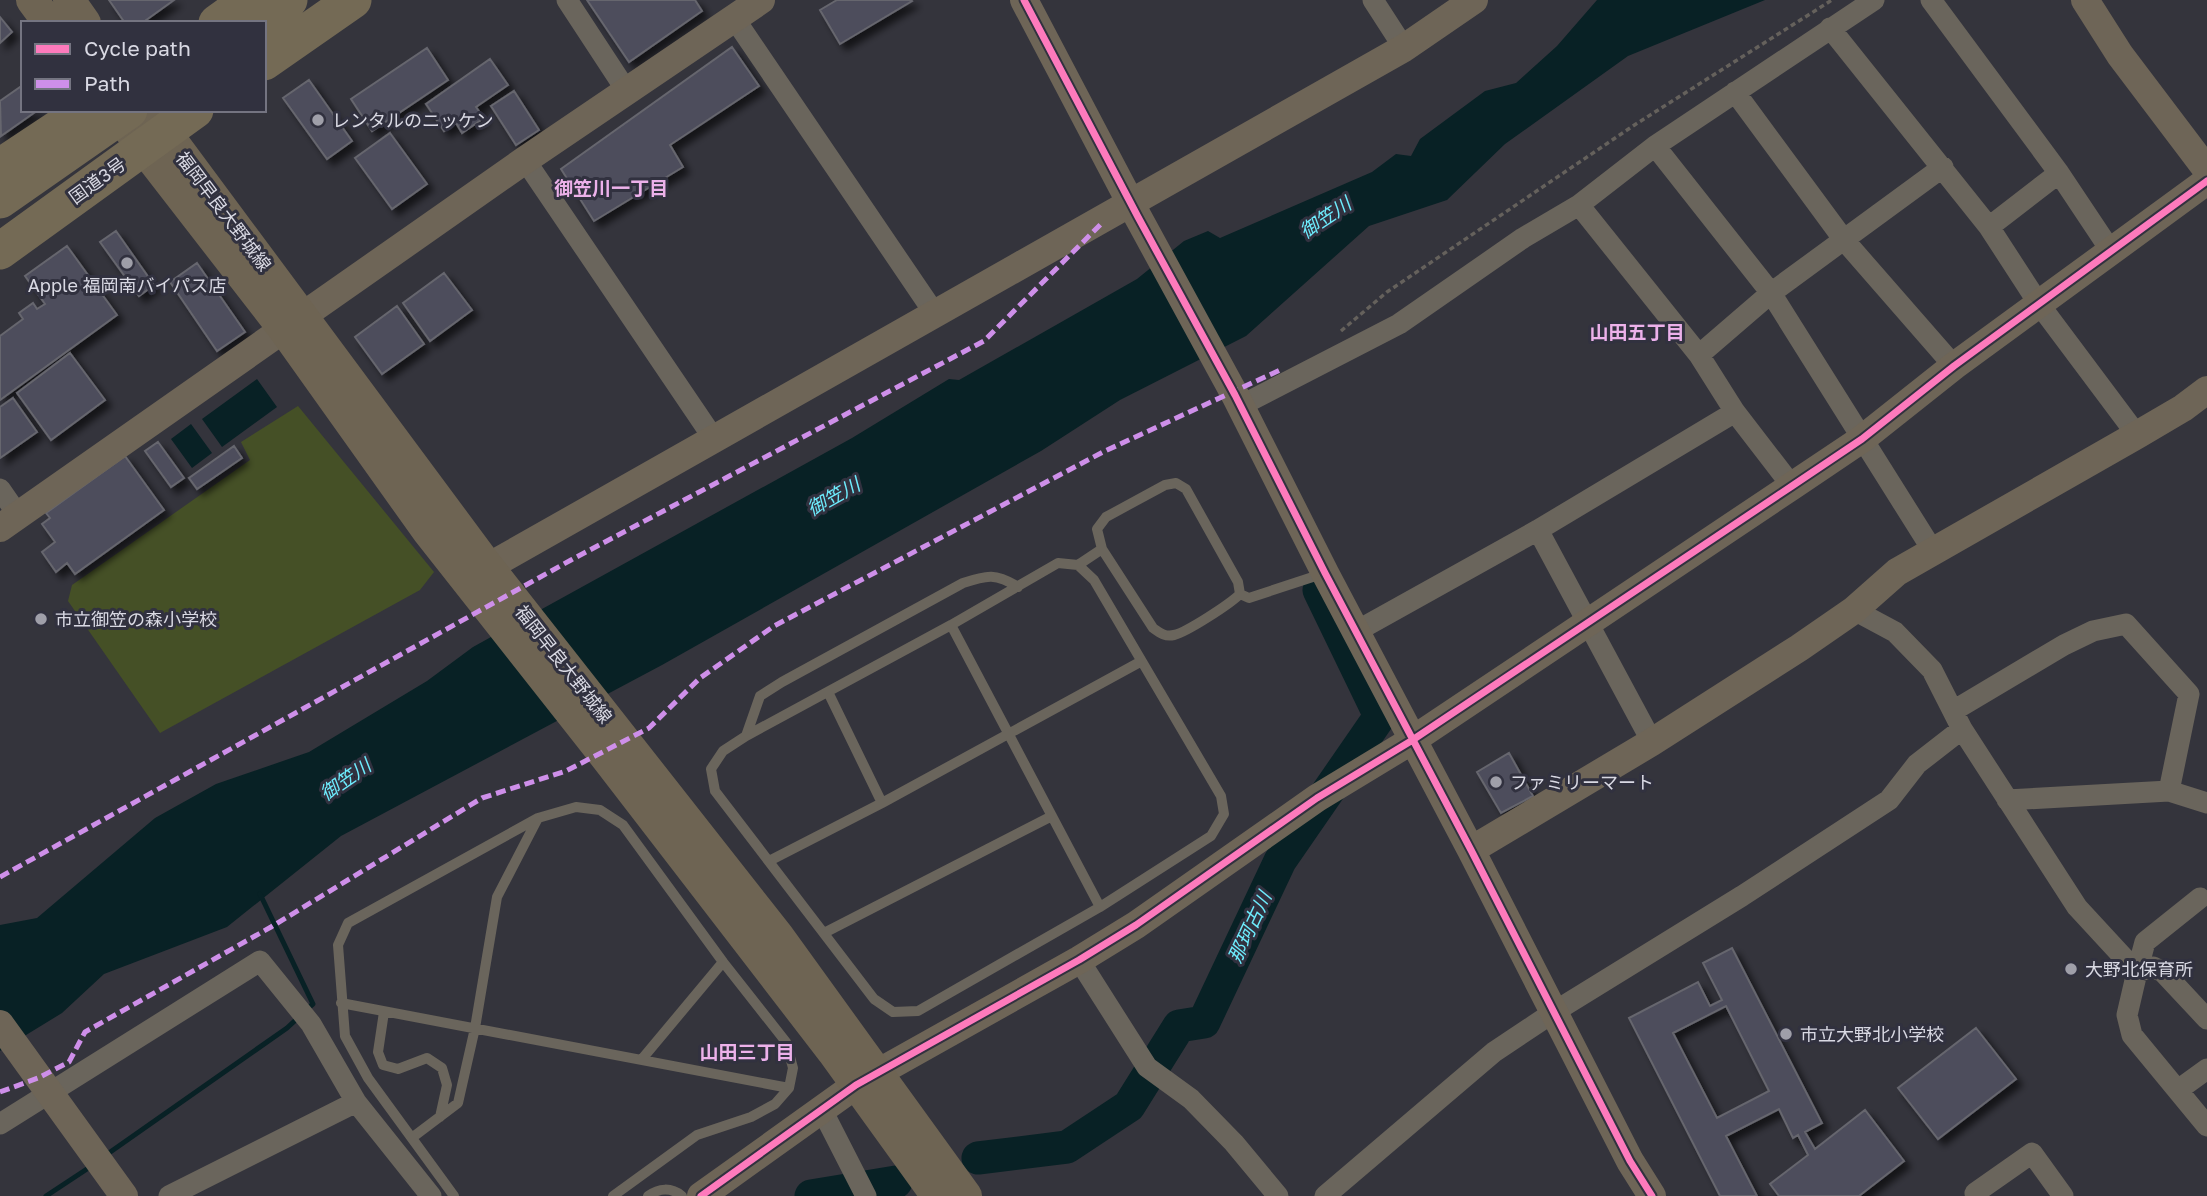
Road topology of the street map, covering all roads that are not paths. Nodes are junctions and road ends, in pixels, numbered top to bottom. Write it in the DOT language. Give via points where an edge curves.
graph roads {
  1 [pos="32,0"];
  2 [pos="69,0"];
  3 [pos="250,0"];
  4 [pos="289,0"];
  5 [pos="332,0"];
  6 [pos="353,0"];
  7 [pos="566,0"];
  8 [pos="761,0"];
  9 [pos="1024,0"];
  10 [pos="1373,0"];
  11 [pos="1474,0"];
  12 [pos="1874,0"];
  13 [pos="1931,0"];
  14 [pos="2085,0"];
  15 [pos="734,18"];
  16 [pos="48,21"];
  17 [pos="84,21"];
  18 [pos="219,21"];
  19 [pos="259,21"];
  20 [pos="1829,28"];
  21 [pos="266,45"];
  22 [pos="1404,48"];
  23 [pos="266,61"];
  24 [pos="626,90"];
  25 [pos="1735,92"];
  26 [pos="83,112"];
  27 [pos="120,112"];
  28 [pos="126,112"];
  29 [pos="190,112"];
  30 [pos="156,125"];
  31 [pos="1655,146"];
  32 [pos="525,160"];
  33 [pos="0,167"];
  34 [pos="1943,167"];
  35 [pos="2207,170"];
  36 [pos="2059,173"];
  37 [pos="2207,181"];
  38 [pos="0,200"];
  39 [pos="1579,205"];
  40 [pos="1135,210"];
  41 [pos="1989,227"];
  42 [pos="0,230"];
  43 [pos="1844,240"];
  44 [pos="0,251"];
  45 [pos="2111,251"];
  46 [pos="1772,293"];
  47 [pos="2039,304"];
  48 [pos="935,314"];
  49 [pos="293,321"];
  50 [pos="1699,355"];
  51 [pos="1954,366"];
  52 [pos="2207,390"];
  53 [pos="1238,400"];
  54 [pos="1735,412"];
  55 [pos="2137,435"];
  56 [pos="714,439"];
  57 [pos="1862,439"];
  58 [pos="1792,486"];
  59 [pos="0,489"];
  60 [pos="437,520"];
  61 [pos="9,522"];
  62 [pos="1538,530"];
  63 [pos="1102,549"];
  64 [pos="1933,551"];
  65 [pos="1078,565"];
  66 [pos="488,567"];
  67 [pos="1325,573"];
  68 [pos="1018,587"];
  69 [pos="1240,594"];
  70 [pos="1854,610"];
  71 [pos="1587,622"];
  72 [pos="951,625"];
  73 [pos="1355,632"];
  74 [pos="1140,662"];
  75 [pos="828,692"];
  76 [pos="1957,720"];
  77 [pos="1008,734"];
  78 [pos="746,736"];
  79 [pos="1411,741"];
  80 [pos="1651,742"];
  81 [pos="621,756"];
  82 [pos="2169,791"];
  83 [pos="2007,800"];
  84 [pos="881,803"];
  85 [pos="2207,803"];
  86 [pos="1052,816"];
  87 [pos="538,818"];
  88 [pos="1471,850"];
  89 [pos="771,860"];
  90 [pos="2200,898"];
  91 [pos="1100,907"];
  92 [pos="824,933"];
  93 [pos="1079,960"];
  94 [pos="723,962"];
  95 [pos="2137,972"];
  96 [pos="341,1003"];
  97 [pos="2203,1007"];
  98 [pos="384,1012"];
  99 [pos="1554,1012"];
  100 [pos="0,1024"];
  101 [pos="475,1028"];
  102 [pos="642,1059"];
  103 [pos="2207,1069"];
  104 [pos="867,1079"];
  105 [pos="789,1088"];
  106 [pos="2178,1090"];
  107 [pos="48,1094"];
  108 [pos="356,1102"];
  109 [pos="821,1108"];
  110 [pos="440,1116"];
  111 [pos="0,1124"];
  112 [pos="2207,1126"];
  113 [pos="413,1137"];
  114 [pos="124,1196"];
  115 [pos="169,1196"];
  116 [pos="431,1196"];
  117 [pos="454,1196"];
  118 [pos="613,1196"];
  119 [pos="648,1196"];
  120 [pos="682,1196"];
  121 [pos="701,1196"];
  122 [pos="866,1196"];
  123 [pos="937,1196"];
  124 [pos="966,1196"];
  125 [pos="1278,1196"];
  126 [pos="1325,1196"];
  127 [pos="1652,1196"];
  128 [pos="1977,1196"];
  129 [pos="2063,1196"];
  1 -- 16 [label="main road"];
  2 -- 17 [label="main road"];
  3 -- 18 [label="highway"];
  4 -- 19 [label="highway"];
  5 -- 21 [label="highway"];
  6 -- 23 [label="highway"];
  7 -- 24 [label="street"];
  8 -- 15 [label="street"];
  9 -- 40 [label="street"];
  10 -- 22 [label="street"];
  11 -- 22 [label="street"];
  12 -- 20 [label="street"];
  13 -- 36 [label="street"];
  14 -- 35 [label="street" via="2120,55"];
  15 -- 24 [label="street"];
  15 -- 48 [label="street"];
  20 -- 25 [label="street"];
  20 -- 34 [label="street"];
  22 -- 40 [label="street"];
  24 -- 32 [label="street"];
  25 -- 31 [label="street"];
  25 -- 43 [label="street"];
  26 -- 33 [label="highway"];
  27 -- 30 [label="main road, 福岡早良大野城線"];
  28 -- 38 [label="highway"];
  29 -- 30 [label="highway, 国道3号"];
  30 -- 42 [label="highway"];
  30 -- 44 [label="highway, 国道3号"];
  30 -- 49 [label="main road, 福岡早良大野城線"];
  31 -- 39 [label="street"];
  31 -- 46 [label="street"];
  32 -- 49 [label="street"];
  32 -- 56 [label="street"];
  34 -- 41 [label="street"];
  34 -- 43 [label="street"];
  36 -- 41 [label="street"];
  36 -- 45 [label="street"];
  37 -- 45 [label="street"];
  39 -- 50 [label="street"];
  39 -- 53 [label="street" via="1399,324 1326,364"];
  40 -- 48 [label="street"];
  40 -- 53 [label="street"];
  41 -- 47 [label="street"];
  43 -- 46 [label="street"];
  43 -- 51 [label="street"];
  45 -- 47 [label="street"];
  46 -- 50 [label="street"];
  46 -- 57 [label="street"];
  47 -- 51 [label="street"];
  47 -- 55 [label="street"];
  48 -- 56 [label="street"];
  49 -- 60 [label="main road, 福岡早良大野城線"];
  49 -- 61 [label="street"];
  50 -- 54 [label="street"];
  51 -- 57 [label="street"];
  52 -- 55 [label="street"];
  53 -- 67 [label="street"];
  54 -- 58 [label="street"];
  54 -- 62 [label="street"];
  55 -- 64 [label="street"];
  56 -- 66 [label="street"];
  57 -- 58 [label="street"];
  57 -- 64 [label="street"];
  58 -- 71 [label="street"];
  59 -- 61 [label="street"];
  60 -- 66 [label="main road, 福岡早良大野城線"];
  60 -- 81 [label="main road, 福岡早良大野城線"];
  62 -- 71 [label="street"];
  62 -- 73 [label="street"];
  63 -- 65 [label="lane"];
  63 -- 69 [label="lane" via="1153,628 1164,635 1175,635"];
  63 -- 69 [label="lane" via="1097,529 1106,517 1165,485 1176,484 1186,489 1238,582"];
  64 -- 70 [label="street" via="1897,572"];
  65 -- 68 [label="lane" via="1058,563"];
  65 -- 74 [label="lane" via="1094,580"];
  66 -- 81 [label="main road, 福岡早良大野城線"];
  67 -- 69 [label="lane" via="1250,598"];
  67 -- 73 [label="street"];
  68 -- 72 [label="lane"];
  68 -- 78 [label="lane" via="1003,577 984,576 963,583 782,682 760,696"];
  70 -- 76 [label="street" via="1895,632 1932,670"];
  70 -- 80 [label="street"];
  71 -- 79 [label="street"];
  71 -- 80 [label="street"];
  72 -- 75 [label="lane"];
  72 -- 77 [label="lane"];
  73 -- 79 [label="street"];
  74 -- 77 [label="lane"];
  74 -- 91 [label="lane" via="1221,796 1224,814 1211,836"];
  75 -- 78 [label="lane"];
  75 -- 84 [label="lane"];
  76 -- 82 [label="street" via="2064,645 2093,631 2126,624 2189,694"];
  76 -- 83 [label="street"];
  76 -- 99 [label="street" via="1889,800"];
  77 -- 84 [label="lane"];
  77 -- 86 [label="lane"];
  78 -- 89 [label="lane" via="723,751 711,769 715,791"];
  79 -- 88 [label="street"];
  79 -- 93 [label="street" via="1317,798"];
  80 -- 88 [label="street"];
  81 -- 104 [label="main road, 福岡早良大野城線"];
  82 -- 83 [label="street"];
  82 -- 85 [label="street"];
  83 -- 95 [label="street" via="2077,907"];
  84 -- 89 [label="lane"];
  86 -- 91 [label="lane"];
  86 -- 92 [label="lane"];
  87 -- 94 [label="lane" via="576,807 600,810 623,825"];
  87 -- 96 [label="lane" via="348,923 338,945"];
  87 -- 101 [label="lane" via="497,897"];
  88 -- 99 [label="street"];
  89 -- 92 [label="lane"];
  90 -- 95 [label="street" via="2145,942"];
  91 -- 92 [label="lane" via="918,1011 893,1012 874,999"];
  93 -- 104 [label="street"];
  93 -- 125 [label="street" via="1147,1067 1191,1099"];
  94 -- 102 [label="lane"];
  94 -- 105 [label="lane" via="786,1042 793,1068"];
  95 -- 97 [label="street" via="2153,967 2163,972"];
  95 -- 106 [label="street" via="2127,1016 2132,1035"];
  96 -- 98 [label="lane"];
  96 -- 113 [label="lane" via="345,1036 368,1078"];
  98 -- 101 [label="lane"];
  98 -- 110 [label="lane" via="378,1052 383,1065 398,1069 427,1058 442,1068 447,1086"];
  99 -- 126 [label="street" via="1494,1052"];
  99 -- 127 [label="street"];
  100 -- 107 [label="street"];
  101 -- 102 [label="lane"];
  101 -- 110 [label="lane" via="458,1103"];
  102 -- 105 [label="lane"];
  103 -- 106 [label="street"];
  104 -- 109 [label="street"];
  104 -- 123 [label="main road, 福岡早良大野城線"];
  104 -- 124 [label="main road, 福岡早良大野城線"];
  105 -- 118 [label="lane" via="775,1104 751,1117 697,1135"];
  106 -- 112 [label="street"];
  107 -- 108 [label="street" via="260,961 311,1024"];
  107 -- 111 [label="street"];
  107 -- 114 [label="street"];
  108 -- 115 [label="street"];
  108 -- 116 [label="street"];
  109 -- 121 [label="street"];
  109 -- 122 [label="street"];
  110 -- 113 [label="lane"];
  113 -- 117 [label="lane"];
  119 -- 120 [label="lane" via="665,1189"];
  128 -- 129 [label="street" via="1975,1193 2032,1153"];
}
